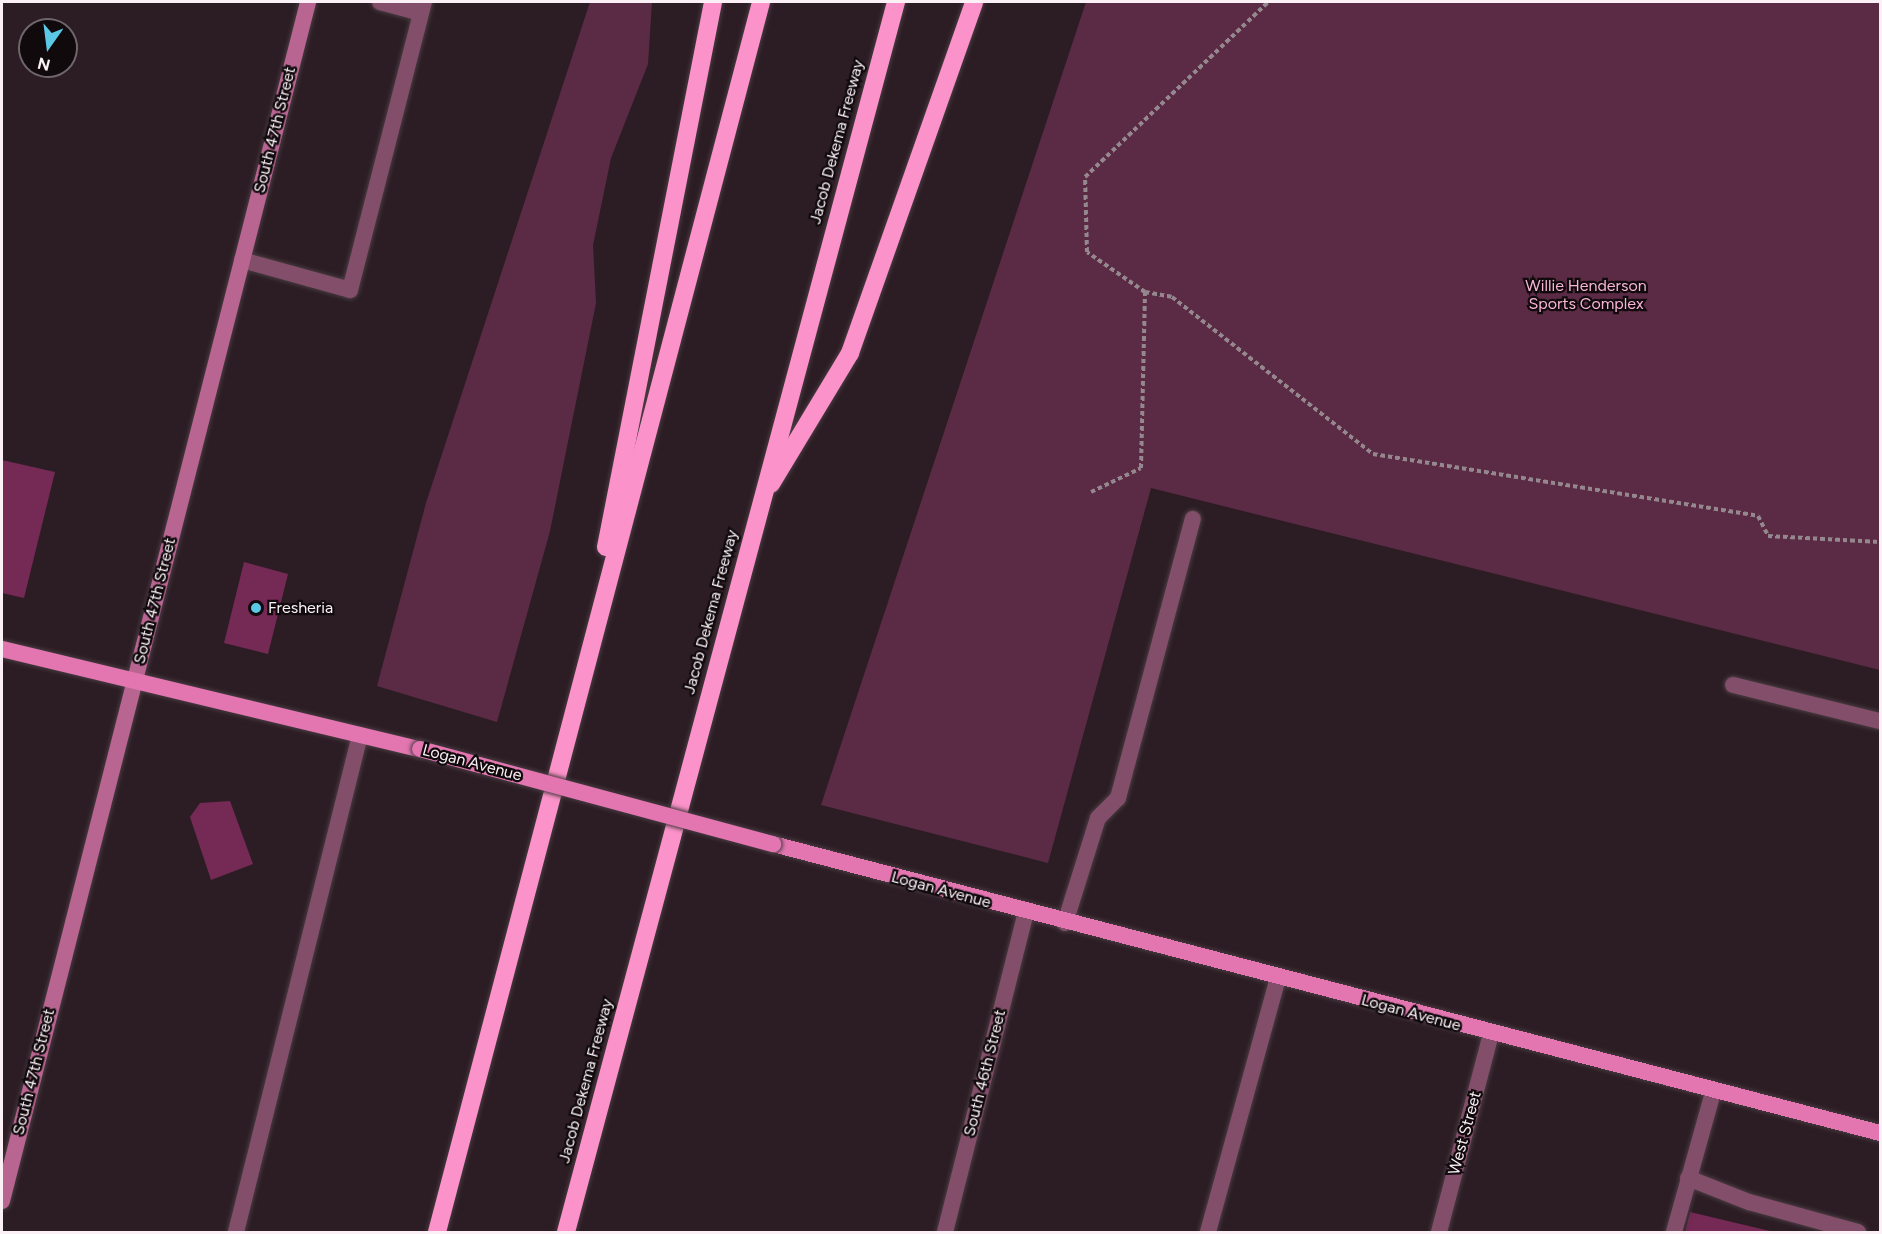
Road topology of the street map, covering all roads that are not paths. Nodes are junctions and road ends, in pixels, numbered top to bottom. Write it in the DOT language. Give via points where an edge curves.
graph roads {
  1 [pos="308,2"];
  2 [pos="380,2"];
  3 [pos="713,2"];
  4 [pos="761,2"];
  5 [pos="896,2"];
  6 [pos="975,2"];
  7 [pos="423,7"];
  8 [pos="242,260"];
  9 [pos="760,504"];
  10 [pos="1193,519"];
  11 [pos="2,649"];
  12 [pos="135,681"];
  13 [pos="1733,685"];
  14 [pos="1881,721"];
  15 [pos="571,722"];
  16 [pos="360,735"];
  17 [pos="1026,913"];
  18 [pos="1065,923"];
  19 [pos="1278,978"];
  20 [pos="1491,1035"];
  21 [pos="1713,1092"];
  22 [pos="1881,1133"];
  23 [pos="1688,1178"];
  24 [pos="2,1201"];
  25 [pos="236,1233"];
  26 [pos="437,1233"];
  27 [pos="566,1233"];
  28 [pos="945,1233"];
  29 [pos="1208,1233"];
  30 [pos="1439,1233"];
  31 [pos="1674,1233"];
  32 [pos="1858,1233"];
  1 -- 8 [label="main road, South 47th Street"];
  2 -- 7 [label="street"];
  3 -- 15 [label="highway"];
  4 -- 15 [label="highway"];
  5 -- 9 [label="highway, Jacob Dekema Freeway"];
  6 -- 9 [label="highway" via="850,353"];
  7 -- 8 [label="street" via="350,290"];
  8 -- 12 [label="main road, South 47th Street"];
  9 -- 27 [label="highway, Jacob Dekema Freeway"];
  10 -- 18 [label="street" via="1118,798 1098,818"];
  11 -- 12 [label="main road, Logan Avenue"];
  12 -- 16 [label="main road, Logan Avenue"];
  12 -- 24 [label="main road, South 47th Street"];
  13 -- 14 [label="street"];
  15 -- 26 [label="highway"];
  16 -- 17 [label="main road, Logan Avenue, bridge"];
  16 -- 25 [label="street"];
  17 -- 18 [label="main road, Logan Avenue"];
  17 -- 28 [label="street, South 46th Street"];
  18 -- 19 [label="main road, Logan Avenue"];
  19 -- 20 [label="main road, Logan Avenue"];
  19 -- 29 [label="street"];
  20 -- 21 [label="main road, Logan Avenue"];
  20 -- 30 [label="street, West Street"];
  21 -- 22 [label="main road, Logan Avenue"];
  21 -- 23 [label="street"];
  23 -- 31 [label="street"];
  23 -- 32 [label="street" via="1749,1202"];
}
